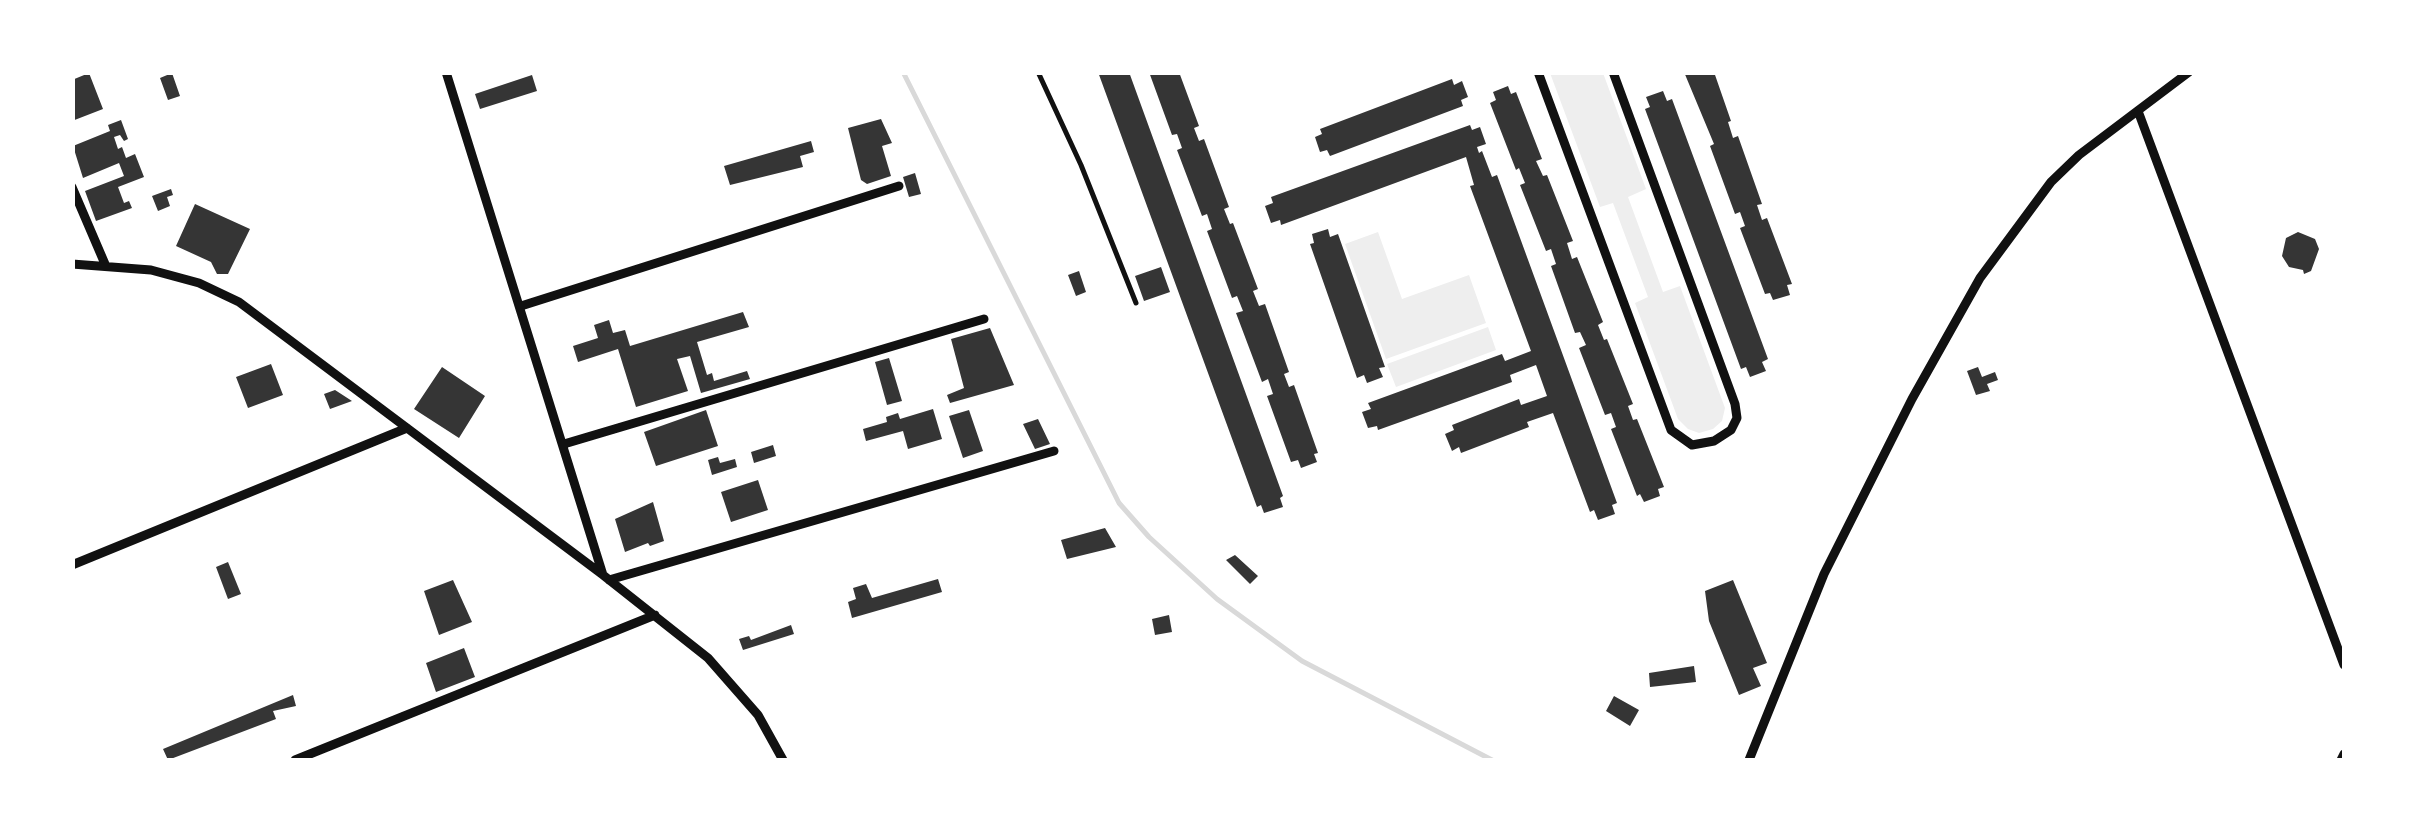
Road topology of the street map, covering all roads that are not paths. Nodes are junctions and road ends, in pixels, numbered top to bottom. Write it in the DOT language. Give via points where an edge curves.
graph roads {
  1 [pos="446,72"];
  2 [pos="1038,72"];
  3 [pos="1538,72"];
  4 [pos="1614,72"];
  5 [pos="2190,72"];
  6 [pos="2138,112"];
  7 [pos="899,186"];
  8 [pos="72,187"];
  9 [pos="72,264"];
  10 [pos="105,264"];
  11 [pos="1136,303"];
  12 [pos="521,306"];
  13 [pos="984,319"];
  14 [pos="406,428"];
  15 [pos="564,444"];
  16 [pos="1054,451"];
  17 [pos="72,565"];
  18 [pos="606,577"];
  19 [pos="654,615"];
  20 [pos="2344,665"];
  21 [pos="295,760"];
  22 [pos="783,760"];
  23 [pos="1750,760"];
  1 -- 12 [label="street"];
  2 -- 11 [label="lane"];
  3 -- 4 [label="street" via="1671,430 1692,444 1714,441 1731,430 1735,404"];
  5 -- 6 [label="street"];
  6 -- 20 [label="street"];
  6 -- 23 [label="street" via="2051,182 1980,278 1824,574"];
  7 -- 12 [label="street"];
  8 -- 10 [label="street"];
  9 -- 10 [label="street"];
  10 -- 14 [label="street" via="200,282 239,302"];
  12 -- 15 [label="street"];
  13 -- 15 [label="street"];
  14 -- 17 [label="street"];
  14 -- 18 [label="street"];
  15 -- 18 [label="street"];
  16 -- 18 [label="street"];
  18 -- 19 [label="street"];
  19 -- 21 [label="street"];
  19 -- 22 [label="street" via="733,684"];
}
